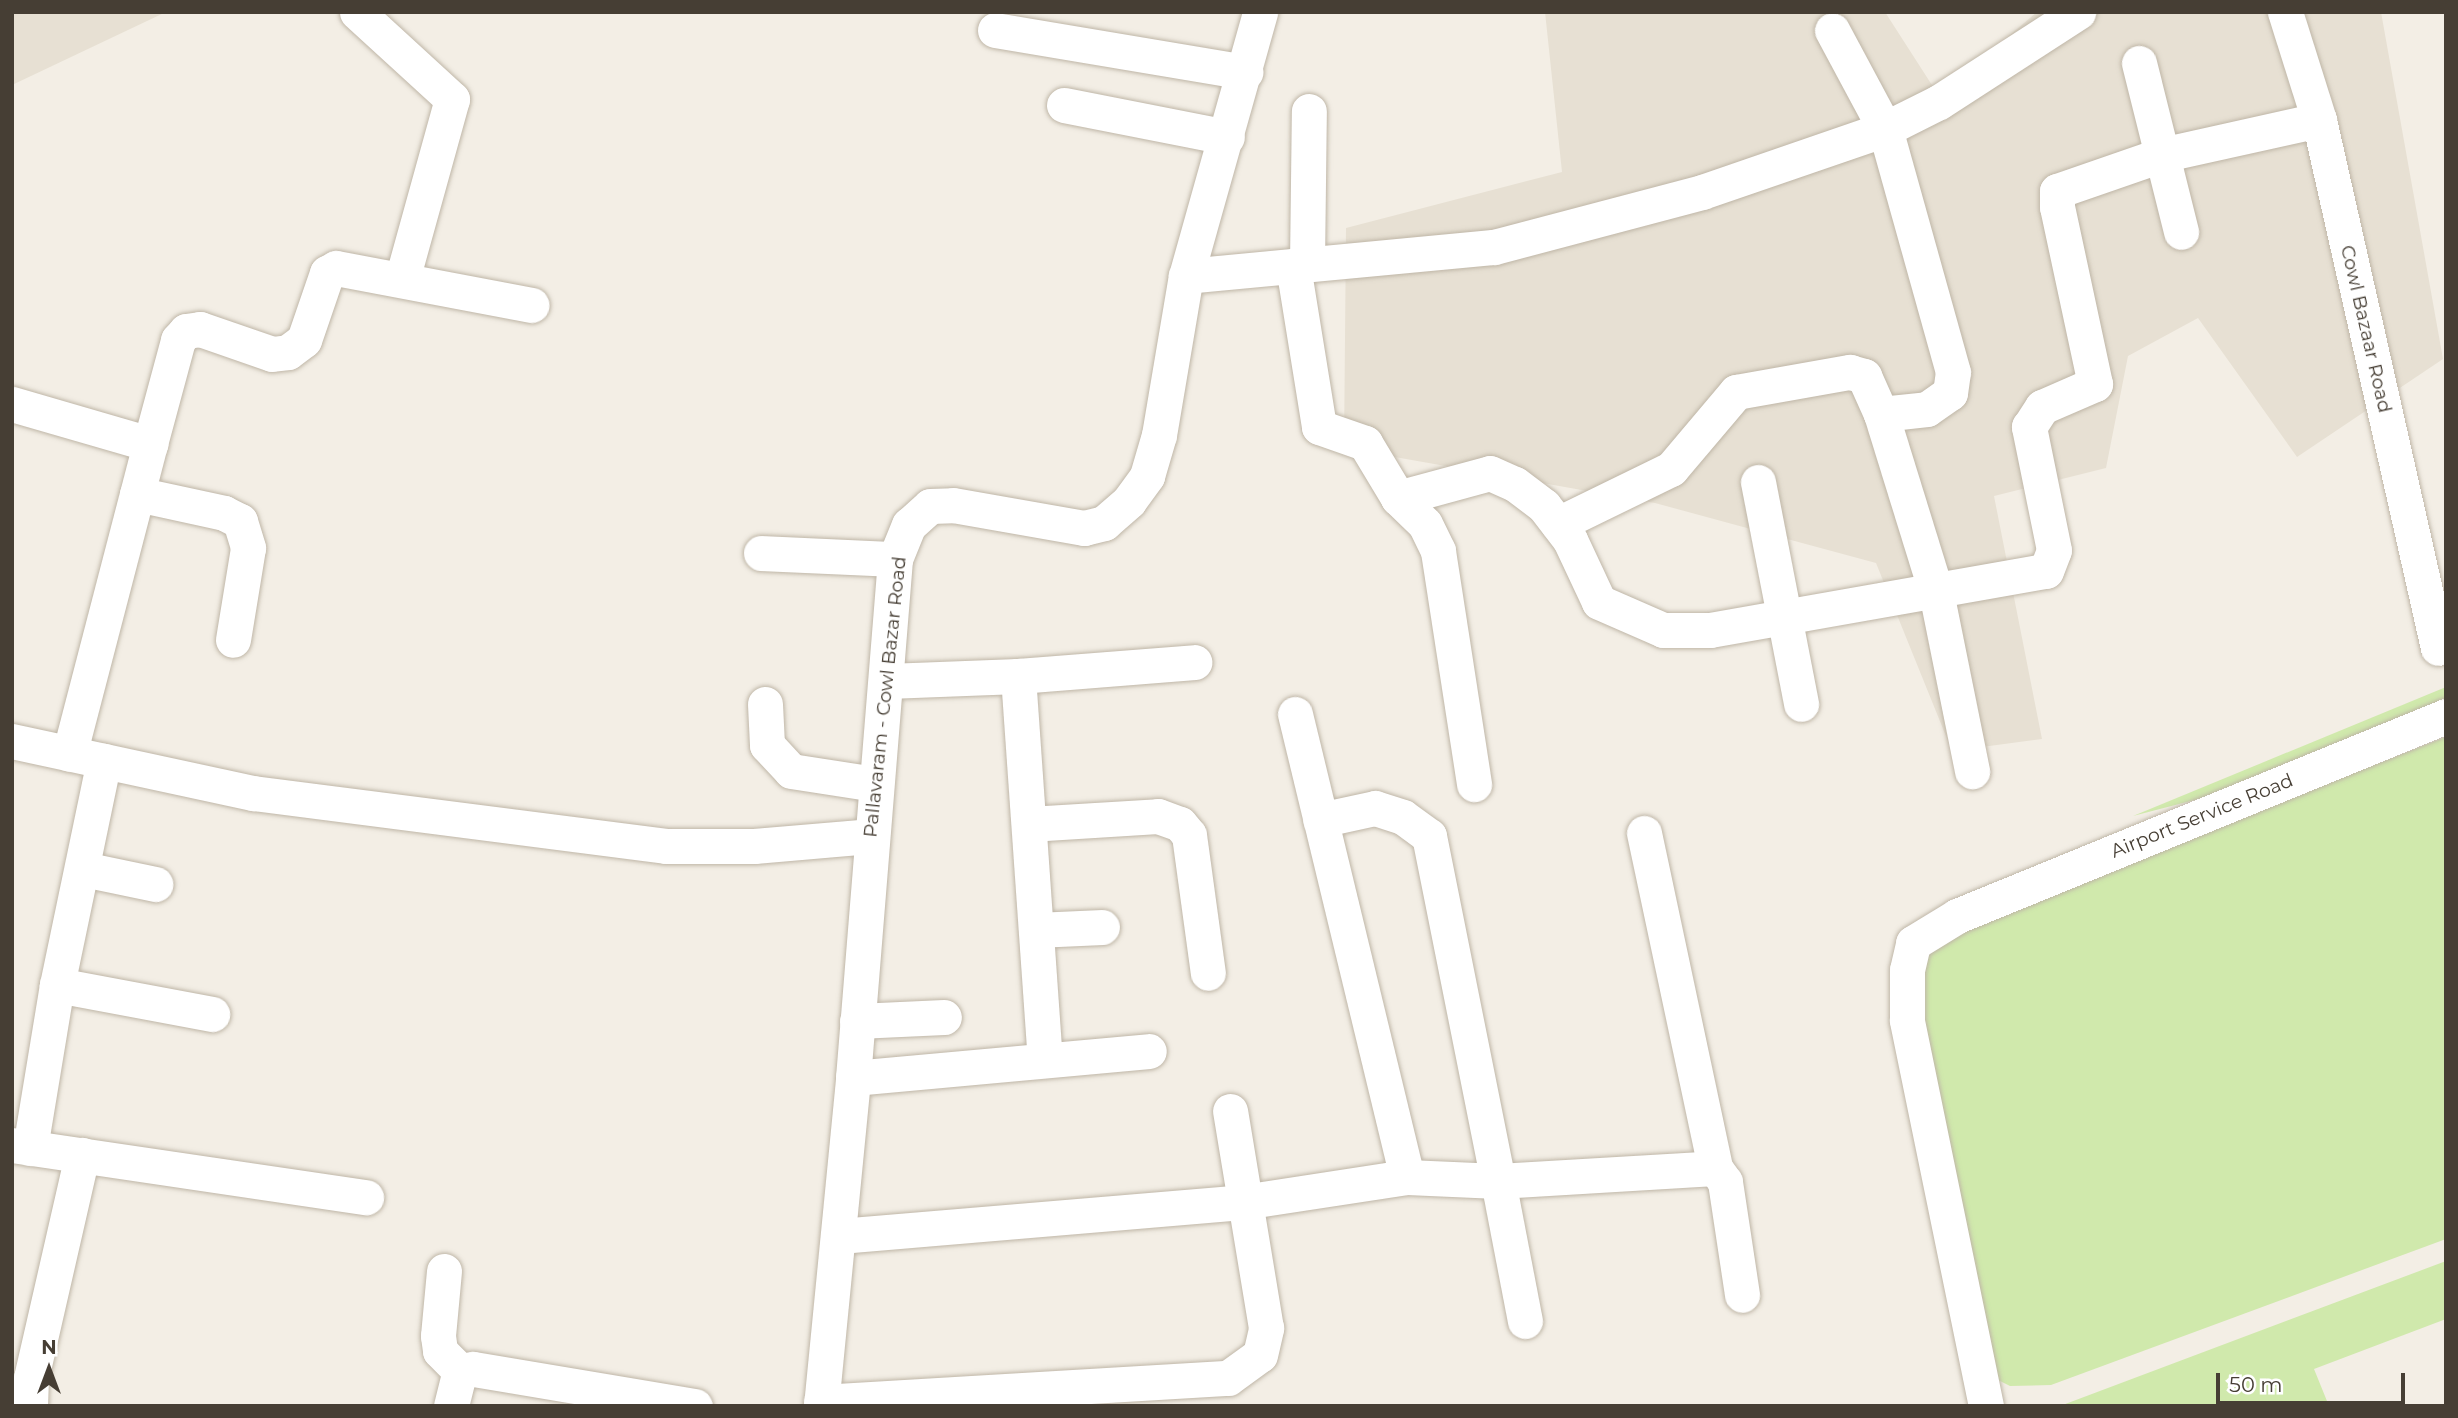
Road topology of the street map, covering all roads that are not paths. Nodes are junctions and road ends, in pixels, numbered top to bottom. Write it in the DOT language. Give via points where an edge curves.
graph roads {
  1 [pos="357,12"];
  2 [pos="1261,12"];
  3 [pos="2078,12"];
  4 [pos="2285,12"];
  5 [pos="995,30"];
  6 [pos="1832,30"];
  7 [pos="2139,62"];
  8 [pos="1246,72"];
  9 [pos="1064,105"];
  10 [pos="1310,111"];
  11 [pos="2319,120"];
  12 [pos="1885,129"];
  13 [pos="1227,137"];
  14 [pos="2161,155"];
  15 [pos="2181,232"];
  16 [pos="1300,265"];
  17 [pos="1186,276"];
  18 [pos="401,279"];
  19 [pos="532,305"];
  20 [pos="12,404"];
  21 [pos="1881,414"];
  22 [pos="150,444"];
  23 [pos="1758,482"];
  24 [pos="136,494"];
  25 [pos="1398,498"];
  26 [pos="1558,524"];
  27 [pos="761,553"];
  28 [pos="895,559"];
  29 [pos="1936,593"];
  30 [pos="1784,618"];
  31 [pos="233,640"];
  32 [pos="2438,648"];
  33 [pos="1194,662"];
  34 [pos="1018,676"];
  35 [pos="887,681"];
  36 [pos="1801,704"];
  37 [pos="765,705"];
  38 [pos="1295,715"];
  39 [pos="2446,716"];
  40 [pos="12,741"];
  41 [pos="69,754"];
  42 [pos="104,761"];
  43 [pos="1972,771"];
  44 [pos="876,783"];
  45 [pos="1474,784"];
  46 [pos="1320,820"];
  47 [pos="1029,824"];
  48 [pos="1644,833"];
  49 [pos="870,836"];
  50 [pos="83,869"];
  51 [pos="155,884"];
  52 [pos="1102,927"];
  53 [pos="1036,930"];
  54 [pos="1208,972"];
  55 [pos="57,985"];
  56 [pos="212,1014"];
  57 [pos="944,1017"];
  58 [pos="857,1021"];
  59 [pos="1149,1051"];
  60 [pos="1045,1058"];
  61 [pos="853,1078"];
  62 [pos="1230,1111"];
  63 [pos="21,1146"];
  64 [pos="82,1155"];
  65 [pos="1715,1168"];
  66 [pos="1407,1177"];
  67 [pos="1499,1181"];
  68 [pos="366,1197"];
  69 [pos="1242,1202"];
  70 [pos="839,1237"];
  71 [pos="444,1271"];
  72 [pos="1742,1295"];
  73 [pos="1525,1321"];
  74 [pos="460,1371"];
  75 [pos="821,1404"];
  76 [pos="30,1406"];
  77 [pos="451,1406"];
  78 [pos="695,1406"];
  79 [pos="1986,1406"];
  1 -- 18 [label="street" via="452,99"];
  2 -- 8 [label="street, Pallavaram - Cowl Bazar Road"];
  3 -- 12 [label="street" via="1938,102"];
  4 -- 11 [label="street, Cowl Bazaar Road"];
  5 -- 8 [label="street"];
  6 -- 12 [label="street"];
  7 -- 14 [label="street"];
  8 -- 13 [label="street, Pallavaram - Cowl Bazar Road"];
  9 -- 13 [label="street"];
  10 -- 16 [label="street"];
  11 -- 14 [label="street"];
  11 -- 32 [label="street, Cowl Bazaar Road"];
  12 -- 16 [label="street" via="1702,192 1494,247"];
  12 -- 21 [label="street" via="1954,384 1941,404"];
  13 -- 17 [label="street, Pallavaram - Cowl Bazar Road"];
  14 -- 15 [label="street"];
  14 -- 29 [label="street" via="2057,191 2095,384 2042,407 2029,427 2054,550 2052,563 2030,577"];
  16 -- 17 [label="street"];
  16 -- 25 [label="street" via="1319,427 1365,443"];
  17 -- 28 [label="street, Pallavaram - Cowl Bazar Road" via="1159,435 1147,476 1129,501 1104,523 1084,528 953,505 930,506 909,525"];
  18 -- 19 [label="street"];
  18 -- 22 [label="street" via="351,269 327,273 304,340 288,352 272,354 200,329 186,331 178,340"];
  20 -- 22 [label="street"];
  21 -- 26 [label="street" via="1864,376 1850,372 1736,392 1671,469"];
  21 -- 29 [label="street"];
  22 -- 24 [label="street"];
  23 -- 30 [label="street"];
  24 -- 31 [label="street" via="224,513 240,521 248,548"];
  24 -- 41 [label="street"];
  25 -- 26 [label="street" via="1490,473 1515,484 1544,506"];
  25 -- 45 [label="street" via="1424,524 1438,551"];
  26 -- 30 [label="street" via="1570,540 1591,592 1599,603 1619,612 1663,630 1710,630"];
  27 -- 28 [label="street"];
  28 -- 35 [label="street, Pallavaram - Cowl Bazar Road"];
  29 -- 30 [label="street"];
  29 -- 43 [label="street"];
  30 -- 36 [label="street"];
  33 -- 34 [label="street"];
  34 -- 35 [label="street"];
  34 -- 47 [label="street"];
  35 -- 44 [label="street, Pallavaram - Cowl Bazar Road"];
  37 -- 44 [label="street" via="767,745 791,771"];
  38 -- 46 [label="street"];
  39 -- 79 [label="street, Airport Service Road" via="1957,916 1913,943 1907,970 1907,1020"];
  40 -- 41 [label="street"];
  41 -- 42 [label="street"];
  42 -- 49 [label="street" via="253,793 666,846 754,846"];
  42 -- 50 [label="street"];
  44 -- 49 [label="street, Pallavaram - Cowl Bazar Road"];
  46 -- 66 [label="street"];
  46 -- 67 [label="street" via="1375,808 1403,817 1429,836"];
  47 -- 53 [label="street"];
  47 -- 54 [label="street" via="1158,816 1180,824 1189,835"];
  48 -- 65 [label="street"];
  49 -- 58 [label="street, Pallavaram - Cowl Bazar Road"];
  50 -- 51 [label="street"];
  50 -- 55 [label="street"];
  52 -- 53 [label="street"];
  53 -- 60 [label="street"];
  55 -- 56 [label="street"];
  55 -- 63 [label="street"];
  57 -- 58 [label="street"];
  58 -- 61 [label="street, Pallavaram - Cowl Bazar Road"];
  59 -- 60 [label="street"];
  60 -- 61 [label="street"];
  61 -- 70 [label="street, Pallavaram - Cowl Bazar Road"];
  62 -- 69 [label="street"];
  63 -- 64 [label="street"];
  64 -- 68 [label="street"];
  64 -- 76 [label="street" via="31,1378"];
  65 -- 67 [label="street"];
  65 -- 72 [label="street" via="1726,1182"];
  66 -- 67 [label="street"];
  66 -- 69 [label="street"];
  67 -- 73 [label="street"];
  69 -- 70 [label="street"];
  69 -- 75 [label="street" via="1266,1328 1260,1355 1228,1378"];
  70 -- 75 [label="street, Pallavaram - Cowl Bazar Road"];
  71 -- 74 [label="street" via="440,1351"];
  74 -- 77 [label="street"];
  74 -- 78 [label="street" via="473,1369"];
}
